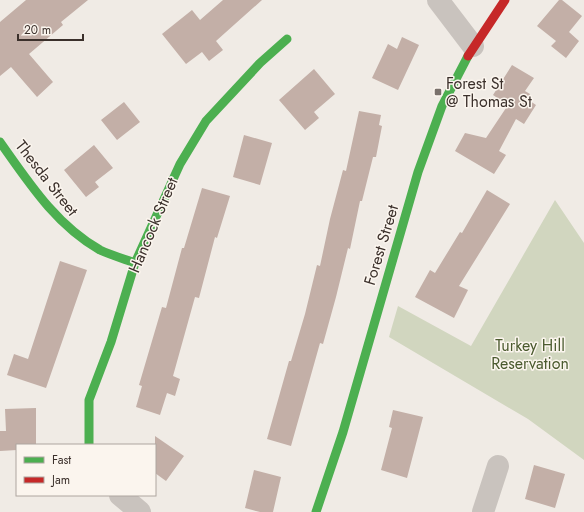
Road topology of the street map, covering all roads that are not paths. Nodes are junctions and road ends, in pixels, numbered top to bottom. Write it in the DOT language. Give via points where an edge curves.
graph roads {
  1 [pos="438,0"];
  2 [pos="505,0"];
  3 [pos="287,39"];
  4 [pos="473,46"];
  5 [pos="0,142"];
  6 [pos="135,263"];
  7 [pos="88,444"];
  8 [pos="498,466"];
  9 [pos="121,496"];
  10 [pos="140,512"];
  11 [pos="316,512"];
  12 [pos="483,512"];
  1 -- 4 [label="street"];
  2 -- 4 [label="street, Forest Street"];
  3 -- 6 [label="street, Hancock Street" via="260,63 206,121 180,164"];
  4 -- 11 [label="street, Forest Street" via="442,106 418,172 343,432"];
  5 -- 6 [label="street, Thesda Street" via="38,196 68,228 101,250"];
  6 -- 7 [label="street, Hancock Street" via="111,342 89,400"];
  8 -- 12 [label="street"];
  9 -- 10 [label="street"];
}
